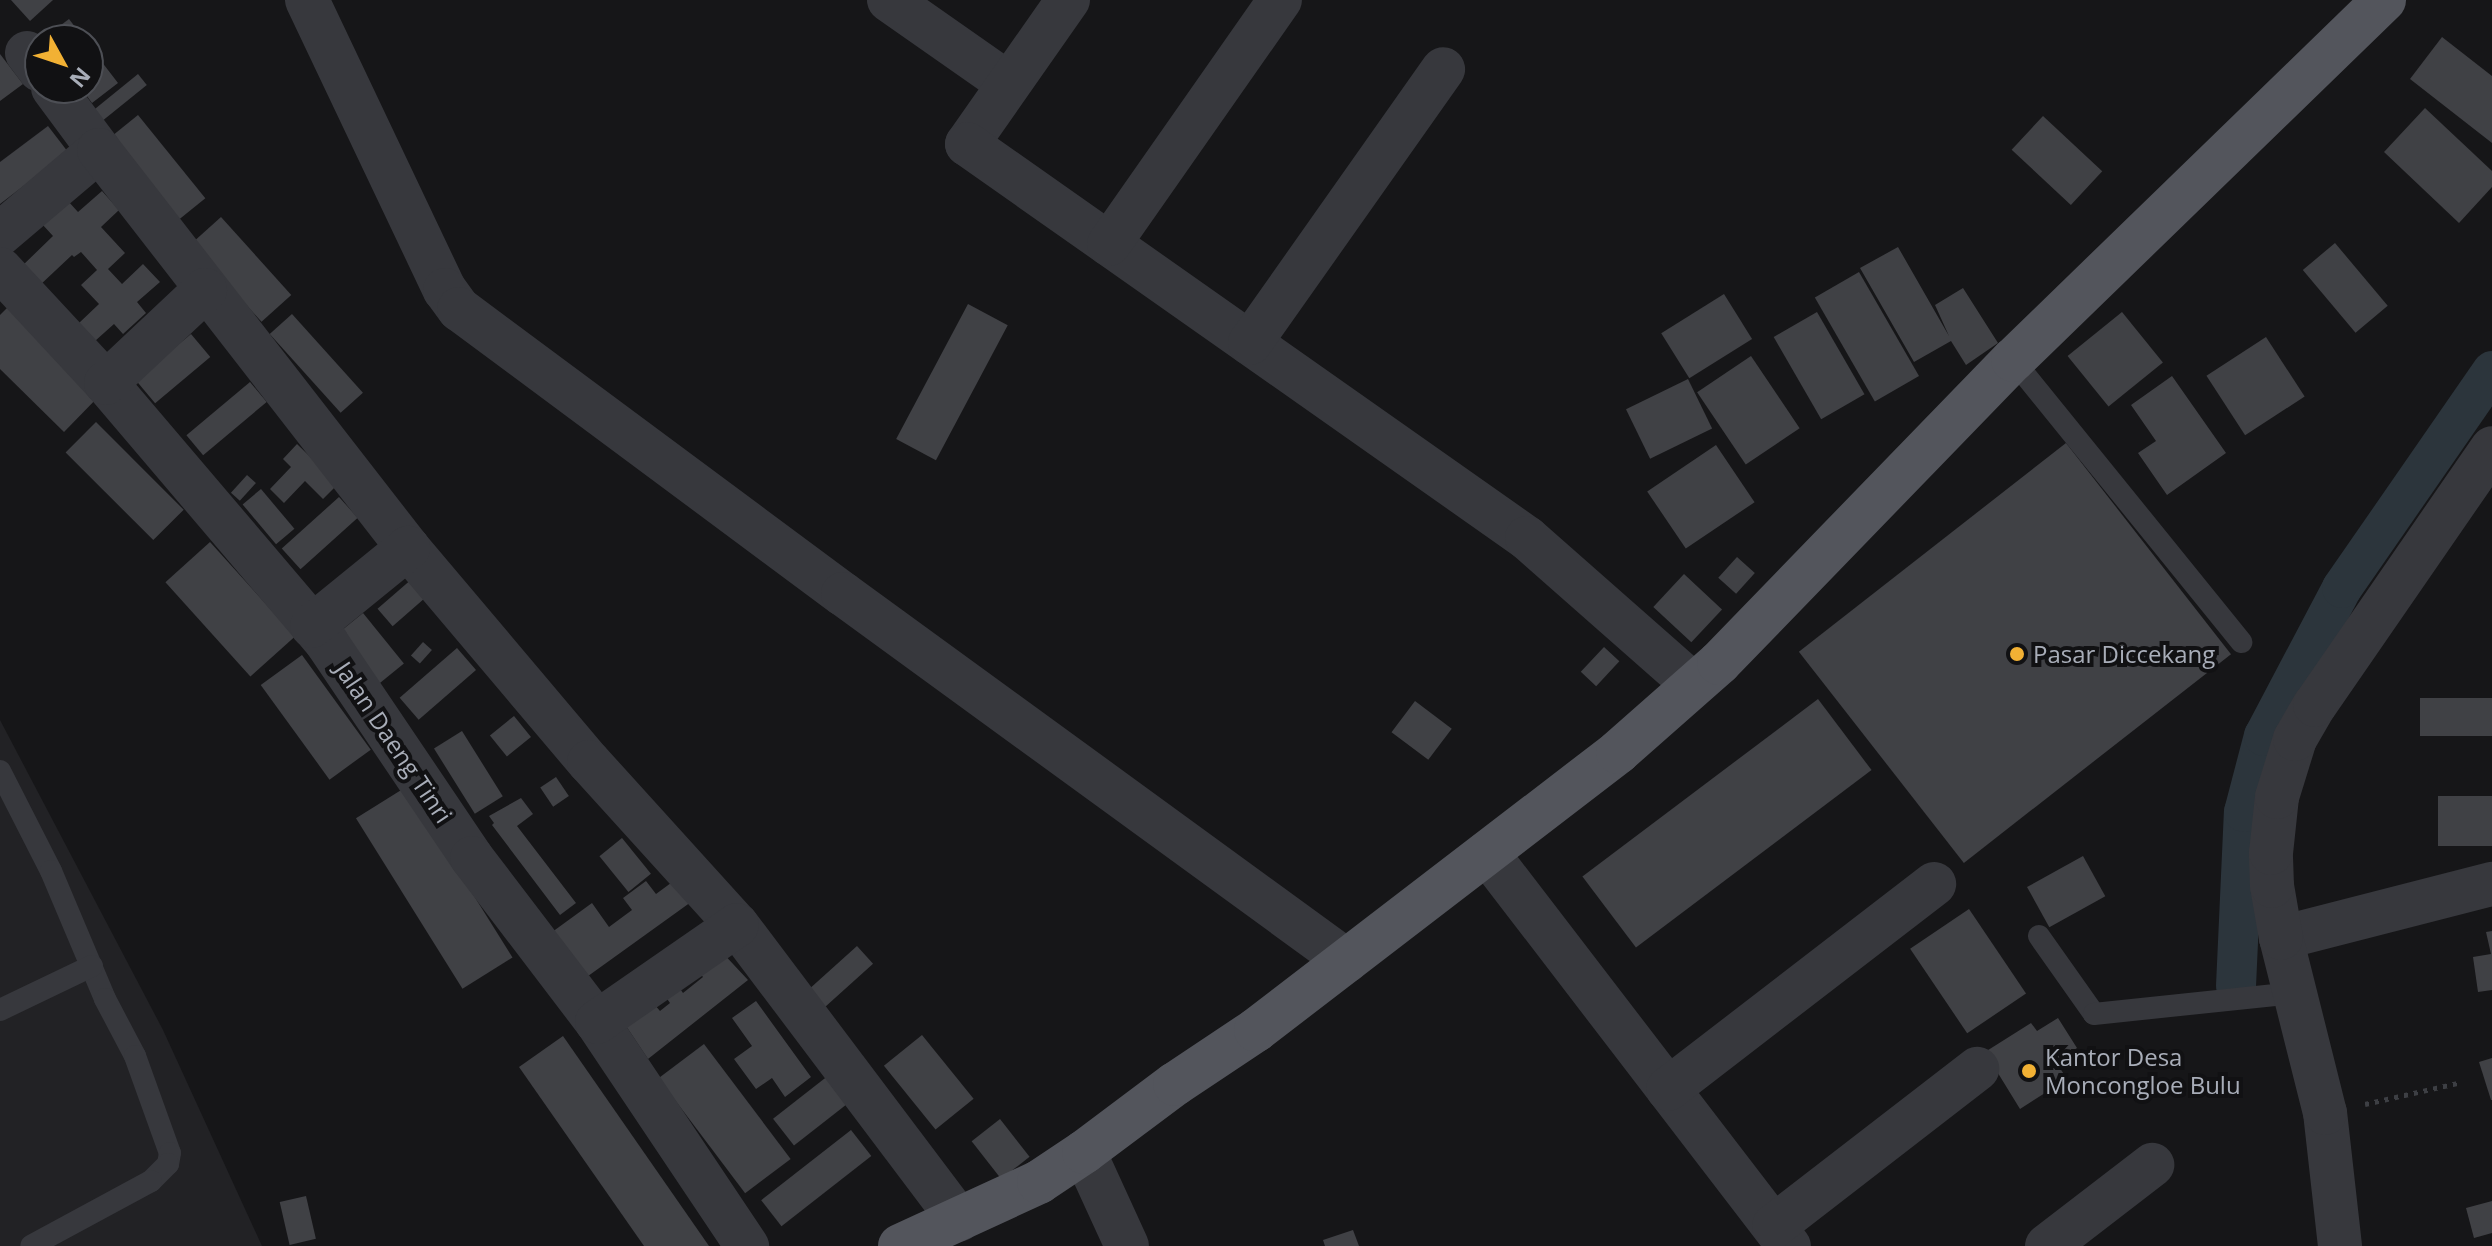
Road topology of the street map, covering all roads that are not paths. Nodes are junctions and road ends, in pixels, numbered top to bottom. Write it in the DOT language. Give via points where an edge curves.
graph roads {
  1 [pos="307,0"];
  2 [pos="889,0"];
  3 [pos="1068,0"];
  4 [pos="1280,0"];
  5 [pos="2384,0"];
  6 [pos="1443,69"];
  7 [pos="1009,84"];
  8 [pos="65,104"];
  9 [pos="99,150"];
  10 [pos="0,234"];
  11 [pos="1109,244"];
  12 [pos="0,269"];
  13 [pos="205,290"];
  14 [pos="1250,343"];
  15 [pos="2013,360"];
  16 [pos="106,383"];
  17 [pos="2492,448"];
  18 [pos="408,548"];
  19 [pos="312,626"];
  20 [pos="2241,642"];
  21 [pos="1694,685"];
  22 [pos="0,771"];
  23 [pos="1487,853"];
  24 [pos="1934,884"];
  25 [pos="2492,884"];
  26 [pos="737,925"];
  27 [pos="2039,936"];
  28 [pos="2281,938"];
  29 [pos="1347,961"];
  30 [pos="92,966"];
  31 [pos="2294,993"];
  32 [pos="0,1010"];
  33 [pos="597,1022"];
  34 [pos="1977,1069"];
  35 [pos="1668,1089"];
  36 [pos="1084,1152"];
  37 [pos="2152,1165"];
  38 [pos="959,1220"];
  39 [pos="1781,1236"];
  40 [pos="31,1246"];
  41 [pos="747,1246"];
  42 [pos="900,1246"];
  43 [pos="1127,1246"];
  44 [pos="2047,1246"];
  45 [pos="2340,1246"];
  1 -- 29 [label="street" via="445,290 459,309"];
  2 -- 7 [label="street"];
  3 -- 7 [label="street"];
  4 -- 11 [label="street"];
  5 -- 15 [label="main road"];
  6 -- 14 [label="street"];
  7 -- 11 [label="street" via="967,144"];
  8 -- 9 [label="street"];
  9 -- 10 [label="street"];
  9 -- 13 [label="street"];
  11 -- 14 [label="street"];
  12 -- 16 [label="street, Jalan Daeng Tinri"];
  13 -- 16 [label="street"];
  13 -- 18 [label="street"];
  14 -- 21 [label="street" via="1527,538"];
  15 -- 20 [label="lane"];
  15 -- 21 [label="main road"];
  16 -- 19 [label="street, Jalan Daeng Tinri"];
  17 -- 28 [label="street" via="2295,739 2277,797 2271,853"];
  18 -- 19 [label="street"];
  18 -- 26 [label="street" via="589,762"];
  19 -- 33 [label="street, Jalan Daeng Tinri" via="472,858"];
  21 -- 23 [label="main road" via="1618,752"];
  22 -- 30 [label="lane"];
  23 -- 29 [label="main road"];
  23 -- 35 [label="street"];
  24 -- 35 [label="street"];
  25 -- 28 [label="street"];
  26 -- 33 [label="street"];
  26 -- 38 [label="street"];
  27 -- 31 [label="lane" via="2094,1014"];
  28 -- 31 [label="street"];
  29 -- 36 [label="main road"];
  30 -- 32 [label="lane"];
  30 -- 40 [label="lane" via="167,1135 168,1164 142,1187"];
  31 -- 45 [label="street" via="2325,1113"];
  33 -- 41 [label="street, Jalan Daeng Tinri"];
  34 -- 39 [label="street"];
  35 -- 39 [label="street"];
  36 -- 38 [label="main road" via="1039,1182"];
  36 -- 43 [label="street"];
  37 -- 44 [label="street"];
  38 -- 42 [label="main road"];
}
